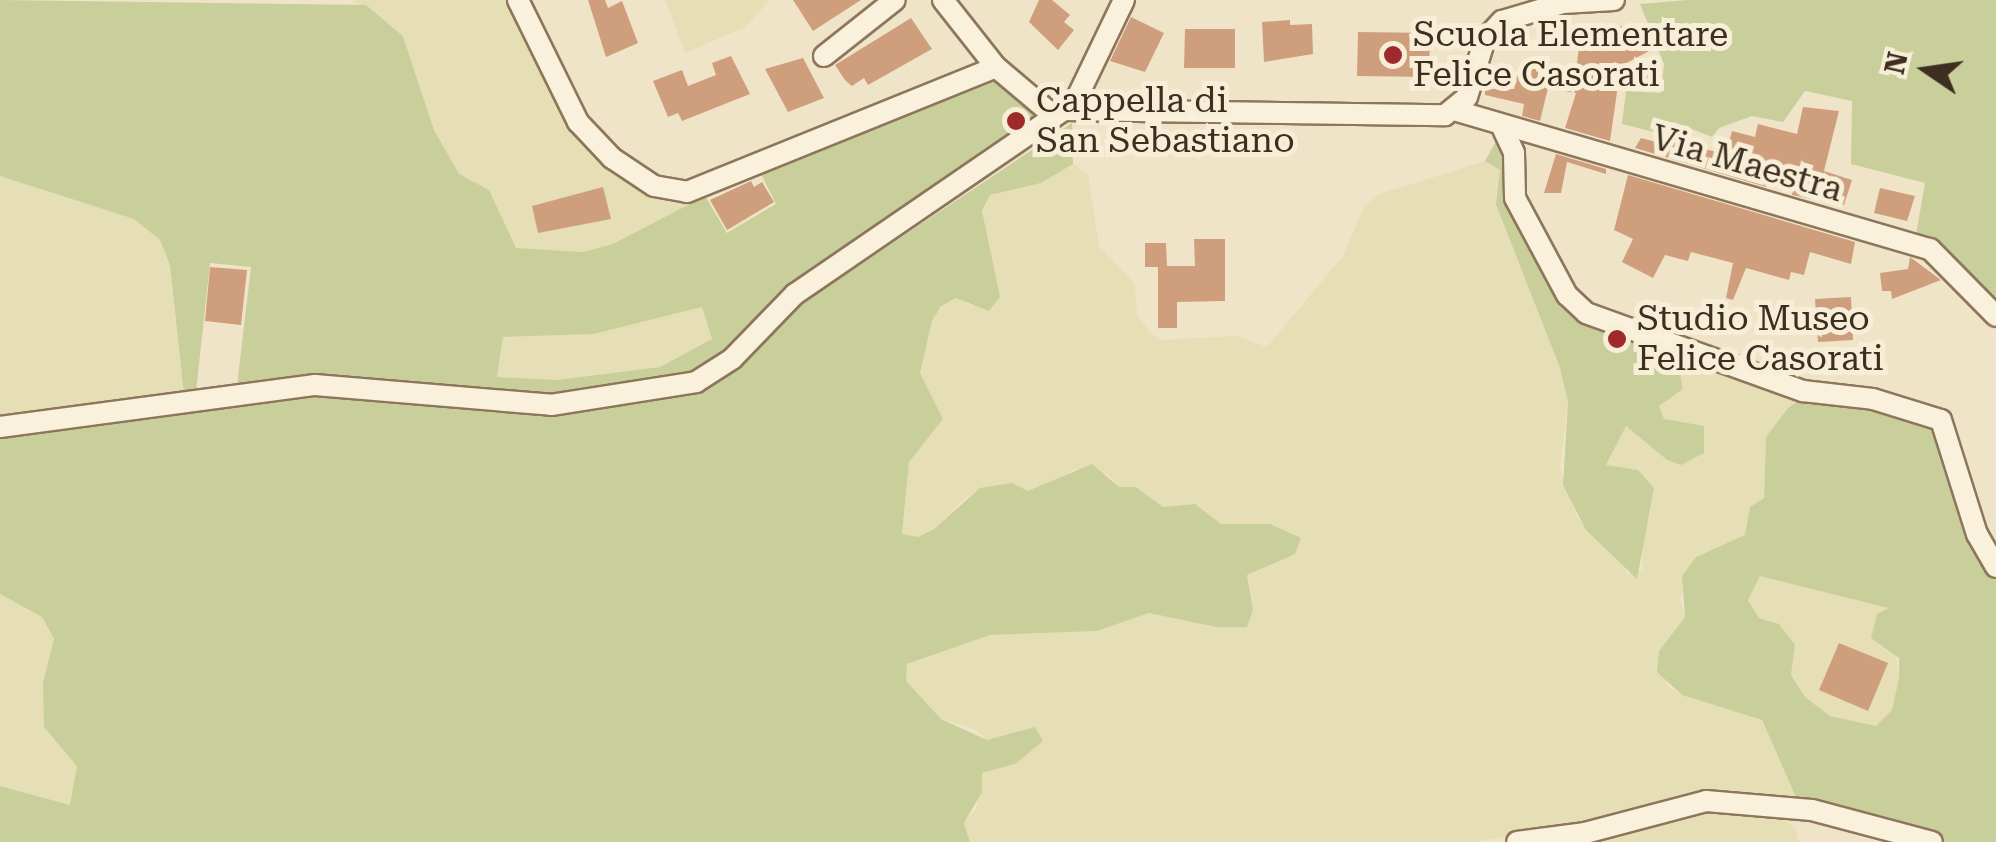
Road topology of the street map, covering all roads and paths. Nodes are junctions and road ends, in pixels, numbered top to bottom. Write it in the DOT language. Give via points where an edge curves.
graph roads {
  1 [pos="518,0"];
  2 [pos="894,0"];
  3 [pos="943,0"];
  4 [pos="1124,0"];
  5 [pos="1614,0"];
  6 [pos="824,56"];
  7 [pos="996,67"];
  8 [pos="1054,109"];
  9 [pos="1457,111"];
  10 [pos="1502,129"];
  11 [pos="1996,316"];
  12 [pos="0,427"];
  13 [pos="1996,567"];
  14 [pos="1517,842"];
  15 [pos="1932,842"];
  1 -- 7 [label="street" via="578,122 612,158 654,186 687,192"];
  2 -- 6 [label="street"];
  3 -- 7 [label="street"];
  4 -- 8 [label="street"];
  5 -- 9 [label="street" via="1563,3 1502,20 1484,39"];
  7 -- 8 [label="street"];
  8 -- 9 [label="street"];
  8 -- 12 [label="street" via="795,294 732,359 696,382 551,404 316,385"];
  9 -- 10 [label="street, Via Maestra"];
  10 -- 11 [label="street, Via Maestra" via="1930,249"];
  10 -- 13 [label="street" via="1514,153 1514,198 1567,294 1597,318 1803,391 1872,398 1941,420 1977,534"];
  14 -- 15 [label="street" via="1585,833 1706,801 1812,810"];
}
